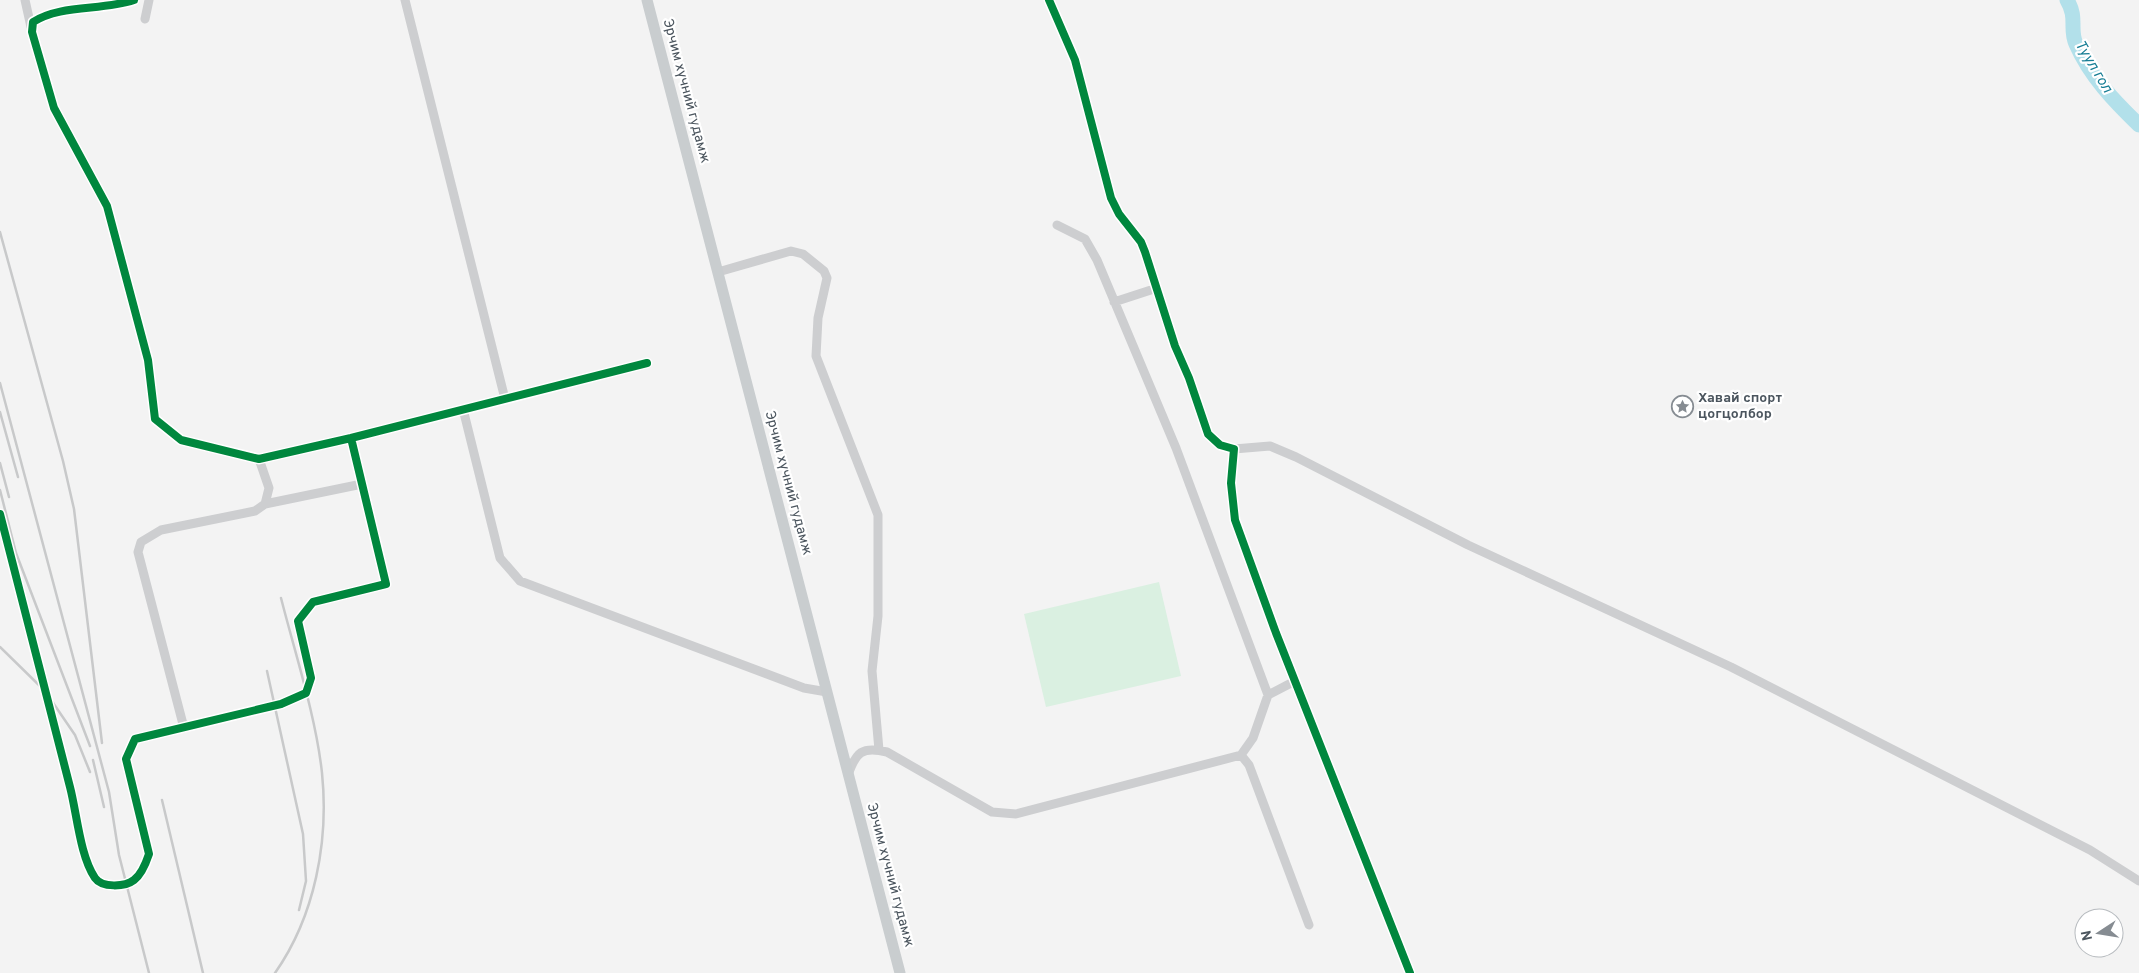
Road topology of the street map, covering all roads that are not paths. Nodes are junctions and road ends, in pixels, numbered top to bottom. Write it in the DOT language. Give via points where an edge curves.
graph roads {
  1 [pos="25,0"];
  2 [pos="134,0"];
  3 [pos="149,0"];
  4 [pos="406,0"];
  5 [pos="647,0"];
  6 [pos="1050,0"];
  7 [pos="145,18"];
  8 [pos="32,32"];
  9 [pos="1056,225"];
  10 [pos="718,272"];
  11 [pos="1157,288"];
  12 [pos="1114,302"];
  13 [pos="647,363"];
  14 [pos="504,399"];
  15 [pos="463,410"];
  16 [pos="351,438"];
  17 [pos="1234,449"];
  18 [pos="259,459"];
  19 [pos="362,484"];
  20 [pos="265,504"];
  21 [pos="0,514"];
  22 [pos="1295,681"];
  23 [pos="827,692"];
  24 [pos="1268,695"];
  25 [pos="184,728"];
  26 [pos="879,750"];
  27 [pos="1241,756"];
  28 [pos="848,776"];
  29 [pos="2139,881"];
  30 [pos="1309,925"];
  31 [pos="900,973"];
  32 [pos="1410,973"];
  1 -- 8 [label="street"];
  2 -- 8 [label="street" via="45,14 33,22"];
  3 -- 7 [label="street"];
  4 -- 14 [label="street"];
  5 -- 10 [label="main road, Эрчим хүчний гудамж"];
  6 -- 11 [label="street" via="1075,60 1112,198 1128,229 1141,242"];
  8 -- 18 [label="street" via="54,108 107,206 148,360 155,419 181,440"];
  9 -- 12 [label="street" via="1085,239"];
  10 -- 23 [label="main road, Эрчим хүчний гудамж"];
  10 -- 26 [label="street" via="791,251 803,254 824,271 827,278 818,318 816,356 878,515 878,616 872,671"];
  11 -- 12 [label="street"];
  11 -- 17 [label="street" via="1208,434 1220,445"];
  12 -- 24 [label="street" via="1176,448"];
  13 -- 14 [label="street"];
  14 -- 15 [label="street"];
  15 -- 16 [label="street"];
  15 -- 23 [label="street" via="500,558 520,581 804,688"];
  16 -- 18 [label="street"];
  16 -- 19 [label="street"];
  17 -- 22 [label="street" via="1231,483 1235,520"];
  17 -- 29 [label="street" via="1270,446 1296,457 1468,545 1730,667 2090,850"];
  18 -- 20 [label="street" via="269,488"];
  19 -- 20 [label="street"];
  19 -- 25 [label="street" via="386,584 313,602 298,621 311,678 306,693 282,704"];
  20 -- 25 [label="street" via="255,511 161,530 141,542 138,552"];
  21 -- 25 [label="street" via="89,867 97,881 109,885 134,880 149,854 126,759 135,739"];
  22 -- 24 [label="street"];
  22 -- 32 [label="street"];
  23 -- 28 [label="main road, Эрчим хүчний гудамж"];
  24 -- 27 [label="street" via="1253,738"];
  26 -- 27 [label="street" via="904,760 992,812 1016,814"];
  26 -- 28 [label="street" via="858,754"];
  27 -- 30 [label="street" via="1249,765"];
  28 -- 31 [label="main road, Эрчим хүчний гудамж"];
}
